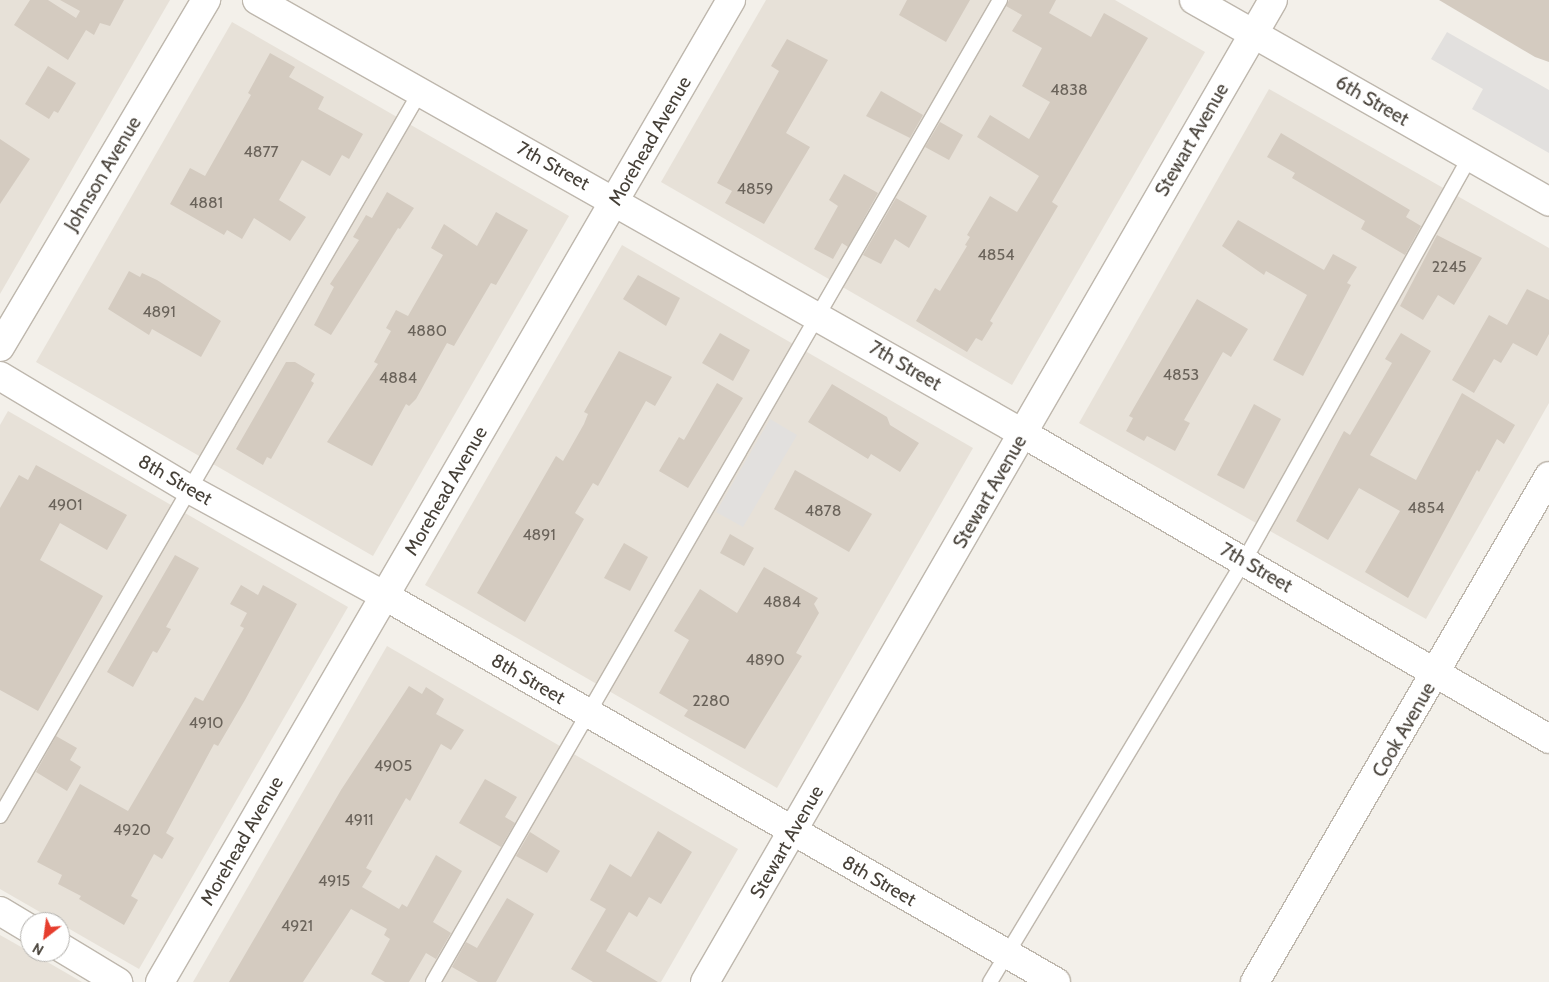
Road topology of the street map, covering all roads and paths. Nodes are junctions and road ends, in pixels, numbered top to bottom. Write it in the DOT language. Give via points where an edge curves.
graph roads {
  1 [pos="206,0"];
  2 [pos="257,0"];
  3 [pos="731,0"];
  4 [pos="1000,0"];
  5 [pos="1194,0"];
  6 [pos="1273,0"];
  7 [pos="1254,33"];
  8 [pos="420,92"];
  9 [pos="1470,157"];
  10 [pos="616,201"];
  11 [pos="1549,202"];
  12 [pos="817,316"];
  13 [pos="0,347"];
  14 [pos="0,376"];
  15 [pos="1024,434"];
  16 [pos="1549,476"];
  17 [pos="189,489"];
  18 [pos="1244,561"];
  19 [pos="385,596"];
  20 [pos="1437,673"];
  21 [pos="588,713"];
  22 [pos="1549,739"];
  23 [pos="0,816"];
  24 [pos="792,832"];
  25 [pos="0,911"];
  26 [pos="20,923"];
  27 [pos="70,953"];
  28 [pos="1006,954"];
  29 [pos="118,982"];
  30 [pos="160,982"];
  31 [pos="434,982"];
  32 [pos="705,982"];
  33 [pos="990,982"];
  34 [pos="1056,982"];
  35 [pos="1255,982"];
  1 -- 13 [label="street, Johnson Avenue"];
  2 -- 8 [label="street, 7th Street"];
  3 -- 10 [label="street, Morehead Avenue"];
  4 -- 12 [label="lane"];
  5 -- 7 [label="street, 6th Street"];
  6 -- 7 [label="street, Stewart Avenue"];
  7 -- 9 [label="street, 6th Street"];
  7 -- 15 [label="street, Stewart Avenue"];
  8 -- 10 [label="street, 7th Street"];
  8 -- 17 [label="lane"];
  9 -- 11 [label="street, 6th Street"];
  9 -- 18 [label="lane"];
  10 -- 12 [label="street, 7th Street"];
  10 -- 19 [label="street, Morehead Avenue"];
  12 -- 15 [label="street, 7th Street"];
  12 -- 21 [label="lane"];
  14 -- 17 [label="street, 8th Street"];
  15 -- 18 [label="street, 7th Street"];
  15 -- 24 [label="street, Stewart Avenue"];
  16 -- 20 [label="street, Cook Avenue"];
  17 -- 19 [label="street, 8th Street"];
  17 -- 23 [label="lane"];
  18 -- 20 [label="street, 7th Street"];
  18 -- 28 [label="lane"];
  19 -- 21 [label="street, 8th Street"];
  19 -- 30 [label="street, Morehead Avenue"];
  20 -- 22 [label="street, 7th Street"];
  20 -- 35 [label="street, Cook Avenue"];
  21 -- 24 [label="street, 8th Street"];
  21 -- 31 [label="lane"];
  24 -- 28 [label="street, 8th Street"];
  24 -- 32 [label="street, Stewart Avenue"];
  25 -- 26 [label="street"];
  27 -- 29 [label="street"];
  28 -- 33 [label="lane"];
  28 -- 34 [label="street, 8th Street"];
}
